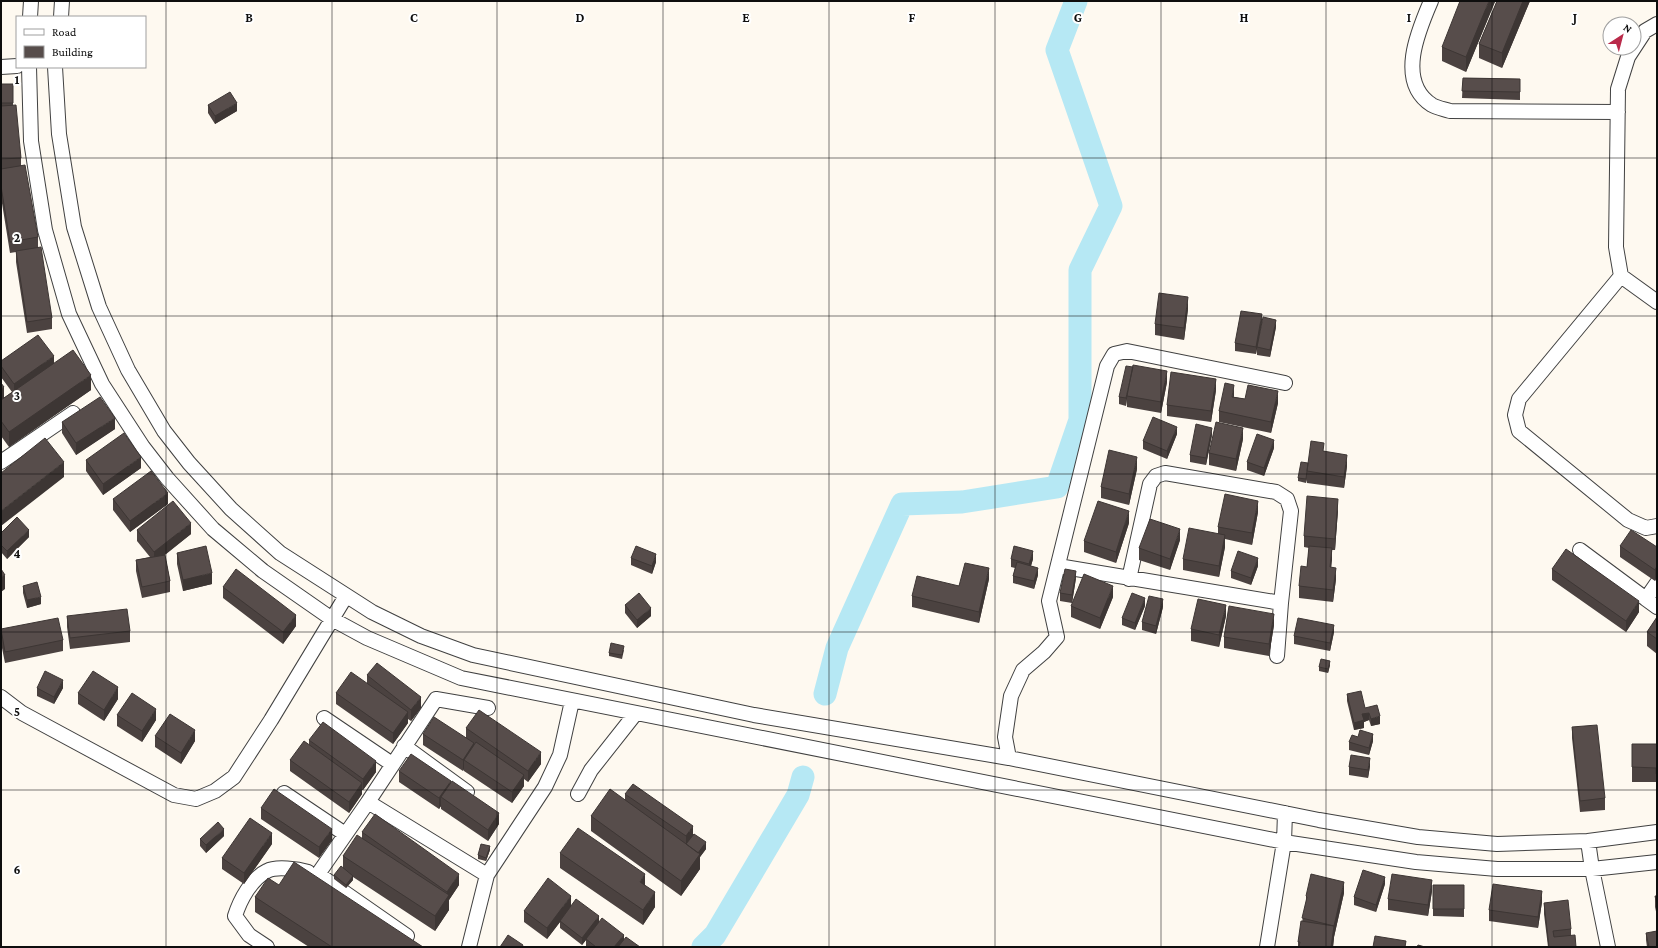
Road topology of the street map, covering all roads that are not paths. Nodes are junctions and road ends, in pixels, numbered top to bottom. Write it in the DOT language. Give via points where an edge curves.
graph roads {
  1 [pos="31,1"];
  2 [pos="62,1"];
  3 [pos="1431,1"];
  4 [pos="30,16"];
  5 [pos="61,16"];
  6 [pos="1657,24"];
  7 [pos="16,66"];
  8 [pos="1,67"];
  9 [pos="29,68"];
  10 [pos="55,68"];
  11 [pos="1618,112"];
  12 [pos="1621,276"];
  13 [pos="1657,302"];
  14 [pos="1285,383"];
  15 [pos="74,413"];
  16 [pos="1,462"];
  17 [pos="1657,526"];
  18 [pos="1580,550"];
  19 [pos="1058,566"];
  20 [pos="1129,578"];
  21 [pos="1657,583"];
  22 [pos="346,596"];
  23 [pos="1281,603"];
  24 [pos="1652,603"];
  25 [pos="332,619"];
  26 [pos="1277,656"];
  27 [pos="1,697"];
  28 [pos="572,701"];
  29 [pos="488,708"];
  30 [pos="636,713"];
  31 [pos="324,718"];
  32 [pos="404,746"];
  33 [pos="1008,758"];
  34 [pos="392,764"];
  35 [pos="284,793"];
  36 [pos="578,794"];
  37 [pos="480,801"];
  38 [pos="368,802"];
  39 [pos="1286,813"];
  40 [pos="1657,832"];
  41 [pos="345,834"];
  42 [pos="1284,842"];
  43 [pos="1588,842"];
  44 [pos="1657,862"];
  45 [pos="1592,869"];
  46 [pos="318,874"];
  47 [pos="487,875"];
  48 [pos="407,936"];
  49 [pos="267,947"];
  50 [pos="469,947"];
  51 [pos="1267,947"];
  52 [pos="1608,947"];
  1 -- 4 [label="street"];
  2 -- 5 [label="street"];
  3 -- 11 [label="street" via="1414,47 1413,69 1415,83 1422,97 1433,106 1450,110"];
  6 -- 11 [label="street" via="1645,31 1628,57 1618,89"];
  7 -- 8 [label="street"];
  9 -- 25 [label="street" via="32,141 45,230 70,314 102,384 143,447 212,529 263,571"];
  10 -- 22 [label="street" via="59,134 74,226 99,307 128,370 164,431 231,509 280,553"];
  11 -- 12 [label="street" via="1616,247"];
  12 -- 13 [label="street"];
  12 -- 17 [label="street" via="1520,399 1514,415 1519,431 1628,520 1646,528"];
  14 -- 19 [label="street" via="1127,351 1114,354 1107,366"];
  15 -- 16 [label="street"];
  18 -- 24 [label="street"];
  19 -- 20 [label="street"];
  19 -- 33 [label="street" via="1049,601 1057,637 1023,670 1011,696 1005,737"];
  20 -- 23 [label="street"];
  20 -- 23 [label="street" via="1150,484 1156,476 1165,473 1276,492 1287,498 1291,511"];
  21 -- 24 [label="street"];
  22 -- 25 [label="street"];
  22 -- 33 [label="street" via="421,636 473,655 754,715"];
  23 -- 26 [label="street"];
  25 -- 27 [label="street" via="272,720 234,777 215,791 196,799 174,795 22,713"];
  25 -- 28 [label="street" via="367,638 461,678"];
  28 -- 30 [label="street"];
  28 -- 47 [label="street" via="560,755 545,787"];
  29 -- 32 [label="street" via="436,699"];
  30 -- 36 [label="street" via="591,770"];
  30 -- 42 [label="street"];
  31 -- 34 [label="street"];
  32 -- 34 [label="street"];
  32 -- 37 [label="street"];
  33 -- 39 [label="street"];
  34 -- 38 [label="street"];
  35 -- 41 [label="street"];
  38 -- 41 [label="street"];
  38 -- 47 [label="street"];
  39 -- 42 [label="street"];
  39 -- 43 [label="street" via="1418,837 1497,844"];
  40 -- 43 [label="street"];
  41 -- 46 [label="street"];
  42 -- 45 [label="street" via="1416,862 1496,869"];
  42 -- 51 [label="street"];
  43 -- 45 [label="street"];
  44 -- 45 [label="street"];
  45 -- 52 [label="street"];
  46 -- 48 [label="street"];
  46 -- 49 [label="street" via="294,868 268,870 251,884 239,902 236,916 249,935"];
  47 -- 50 [label="street"];
}
